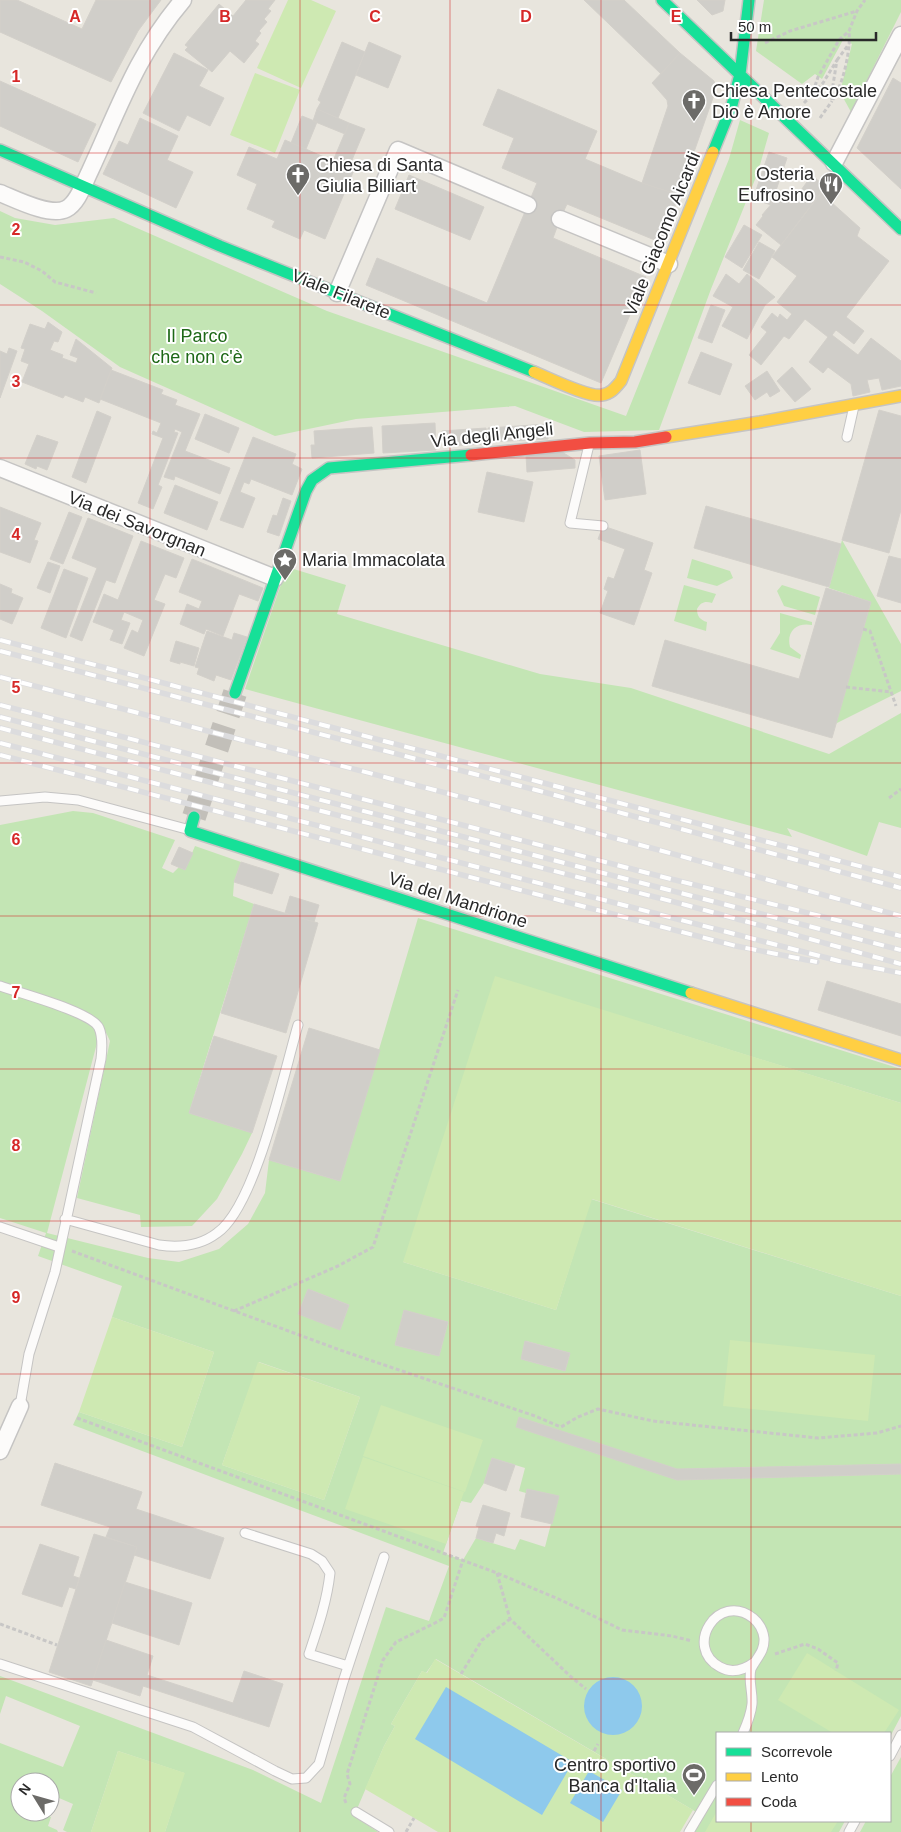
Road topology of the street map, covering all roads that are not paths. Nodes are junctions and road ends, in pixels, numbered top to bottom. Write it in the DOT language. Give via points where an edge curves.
graph roads {
  1 [pos="183,0"];
  2 [pos="662,0"];
  3 [pos="749,0"];
  4 [pos="901,35"];
  5 [pos="740,74"];
  6 [pos="0,150"];
  7 [pos="834,163"];
  8 [pos="82,188"];
  9 [pos="0,193"];
  10 [pos="528,206"];
  11 [pos="560,219"];
  12 [pos="901,229"];
  13 [pos="669,264"];
  14 [pos="337,293"];
  15 [pos="601,396"];
  16 [pos="901,396"];
  17 [pos="854,406"];
  18 [pos="848,437"];
  19 [pos="590,443"];
  20 [pos="0,468"];
  21 [pos="603,526"];
  22 [pos="275,578"];
  23 [pos="235,693"];
  24 [pos="0,801"];
  25 [pos="194,817"];
  26 [pos="190,830"];
  27 [pos="0,986"];
  28 [pos="298,1025"];
  29 [pos="901,1060"];
  30 [pos="65,1219"];
  31 [pos="0,1227"];
  32 [pos="59,1247"];
  33 [pos="20,1406"];
  34 [pos="0,1451"];
  35 [pos="245,1533"];
  36 [pos="384,1557"];
  37 [pos="756,1662"];
  38 [pos="0,1664"];
  39 [pos="348,1666"];
  40 [pos="732,1671"];
  41 [pos="751,1689"];
  42 [pos="743,1732"];
  43 [pos="901,1735"];
  44 [pos="891,1754"];
  45 [pos="716,1787"];
  46 [pos="356,1812"];
  47 [pos="389,1832"];
  48 [pos="689,1832"];
  1 -- 8 [label="street" via="134,73"];
  2 -- 5 [label="street"];
  3 -- 5 [label="street, Viale Giacomo Aicardi"];
  4 -- 7 [label="street"];
  5 -- 7 [label="street"];
  5 -- 13 [label="street, Viale Giacomo Aicardi" via="732,105"];
  6 -- 8 [label="street, Viale Filarete"];
  7 -- 12 [label="street"];
  8 -- 9 [label="street" via="71,205 58,211 37,208"];
  8 -- 14 [label="street, Viale Filarete"];
  10 -- 14 [label="street" via="398,150"];
  11 -- 13 [label="street"];
  13 -- 15 [label="street, Viale Giacomo Aicardi" via="621,381 609,394"];
  14 -- 15 [label="street, Viale Filarete"];
  16 -- 17 [label="street, Via degli Angeli"];
  17 -- 18 [label="lane"];
  17 -- 19 [label="street, Via degli Angeli" via="635,442"];
  19 -- 21 [label="lane" via="570,523"];
  19 -- 22 [label="street, Via degli Angeli" via="325,470 308,487"];
  20 -- 22 [label="street, Via dei Savorgnan"];
  22 -- 23 [label="street, Via degli Angeli"];
  24 -- 26 [label="lane, Via del Mandrione" via="44,797 78,800"];
  25 -- 26 [label="street"];
  26 -- 29 [label="street, Via del Mandrione"];
  27 -- 30 [label="lane" via="81,1014 99,1028 101,1059"];
  28 -- 30 [label="lane" via="253,1175 235,1212 219,1232 197,1244 170,1246"];
  30 -- 32 [label="lane"];
  31 -- 32 [label="lane"];
  32 -- 33 [label="lane" via="28,1354"];
  33 -- 34 [label="street"];
  35 -- 39 [label="lane" via="322,1561 330,1573 329,1589 309,1654"];
  36 -- 39 [label="lane"];
  37 -- 40 [label="lane" via="745,1669"];
  37 -- 40 [label="lane" via="764,1639 760,1626 749,1615 727,1612 715,1618 706,1630 704,1644 712,1662"];
  37 -- 41 [label="lane" via="750,1674"];
  38 -- 39 [label="lane" via="193,1727 292,1779 306,1778 319,1764"];
  40 -- 41 [label="lane" via="743,1675"];
  41 -- 42 [label="lane" via="752,1704"];
  43 -- 44 [label="lane"];
  45 -- 48 [label="lane"];
  46 -- 47 [label="lane"];
}
